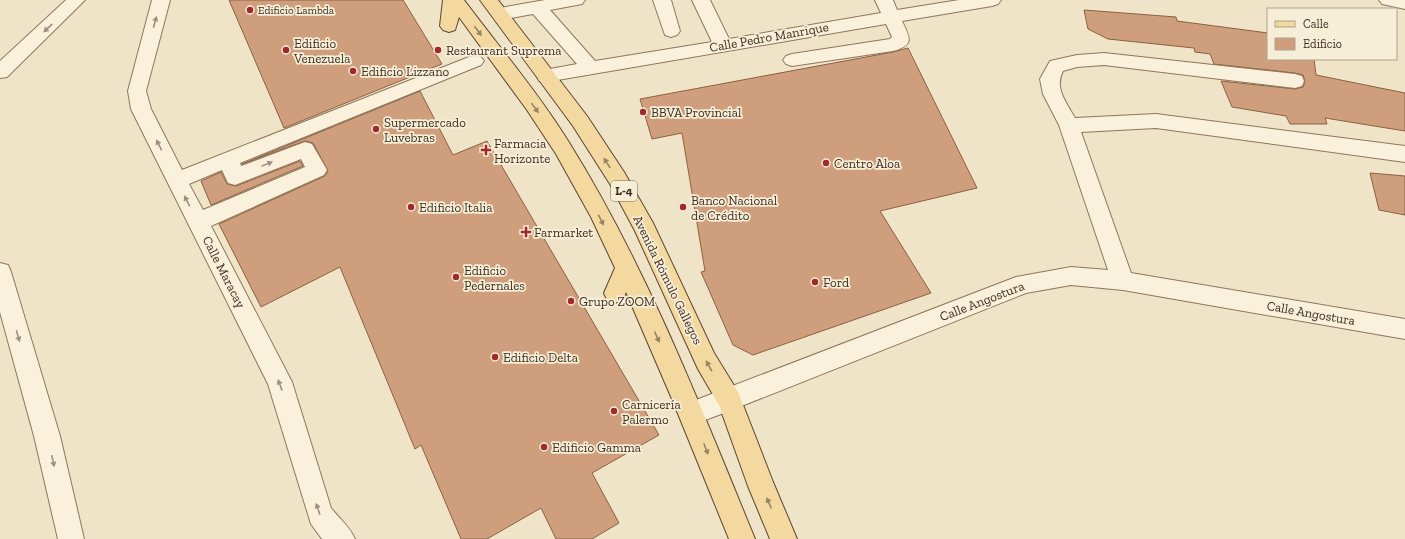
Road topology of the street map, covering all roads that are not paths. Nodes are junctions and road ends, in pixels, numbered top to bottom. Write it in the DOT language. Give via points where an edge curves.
graph roads {
  1 [pos="76,0"];
  2 [pos="161,0"];
  3 [pos="454,0"];
  4 [pos="576,0"];
  5 [pos="662,0"];
  6 [pos="701,0"];
  7 [pos="884,0"];
  8 [pos="992,0"];
  9 [pos="1388,0"];
  10 [pos="1405,3"];
  11 [pos="530,4"];
  12 [pos="494,7"];
  13 [pos="892,16"];
  14 [pos="449,26"];
  15 [pos="671,30"];
  16 [pos="723,45"];
  17 [pos="473,58"];
  18 [pos="792,60"];
  19 [pos="591,68"];
  20 [pos="0,72"];
  21 [pos="546,76"];
  22 [pos="1295,81"];
  23 [pos="1069,125"];
  24 [pos="1405,154"];
  25 [pos="232,168"];
  26 [pos="176,180"];
  27 [pos="246,201"];
  28 [pos="198,222"];
  29 [pos="626,269"];
  30 [pos="0,272"];
  31 [pos="1123,281"];
  32 [pos="615,293"];
  33 [pos="5,307"];
  34 [pos="1405,329"];
  35 [pos="728,400"];
  36 [pos="692,412"];
  37 [pos="71,539"];
  38 [pos="342,539"];
  39 [pos="742,539"];
  40 [pos="784,539"];
  1 -- 20 [label="street, one-way"];
  26 -- 2 [label="street, Calle Maracay, one-way" via="141,109 137,91"];
  3 -- 14 [label="main road"];
  3 -- 29 [label="main road, L-4, one-way" via="550,129 576,171"];
  4 -- 11 [label="street"];
  5 -- 15 [label="street"];
  6 -- 16 [label="street"];
  7 -- 13 [label="street"];
  8 -- 13 [label="street, Calle Pedro Manrique"];
  9 -- 10 [label="street"];
  11 -- 12 [label="street"];
  11 -- 19 [label="street"];
  12 -- 21 [label="main road, Avenida Rómulo Gallegos / L-4"];
  13 -- 16 [label="street, Calle Pedro Manrique"];
  13 -- 18 [label="street" via="901,37 900,42"];
  16 -- 19 [label="street, Calle Pedro Manrique"];
  17 -- 25 [label="street"];
  19 -- 21 [label="street, Calle Pedro Manrique"];
  35 -- 21 [label="main road, Avenida Rómulo Gallegos / L-4, one-way" via="706,361 645,229 617,178 580,121"];
  22 -- 23 [label="street" via="1104,59 1077,61 1056,66 1049,79 1052,94"];
  23 -- 24 [label="street" via="1156,121"];
  23 -- 31 [label="street"];
  25 -- 26 [label="street"];
  25 -- 27 [label="street"];
  25 -- 27 [label="street, one-way" via="305,148 317,170"];
  28 -- 26 [label="street, Calle Maracay, one-way"];
  27 -- 28 [label="street"];
  38 -- 28 [label="street, Calle Maracay, one-way" via="320,515 280,382"];
  29 -- 32 [label="main road"];
  29 -- 36 [label="main road, L-4, one-way"];
  30 -- 33 [label="street"];
  31 -- 34 [label="street, Calle Angostura"];
  31 -- 35 [label="street, Calle Angostura" via="1072,276 1024,284"];
  33 -- 37 [label="street, one-way" via="47,436"];
  35 -- 36 [label="street, Calle Angostura"];
  40 -- 35 [label="main road, Avenida Rómulo Gallegos / L-4, one-way"];
  36 -- 39 [label="main road, L-4, one-way"];
}
